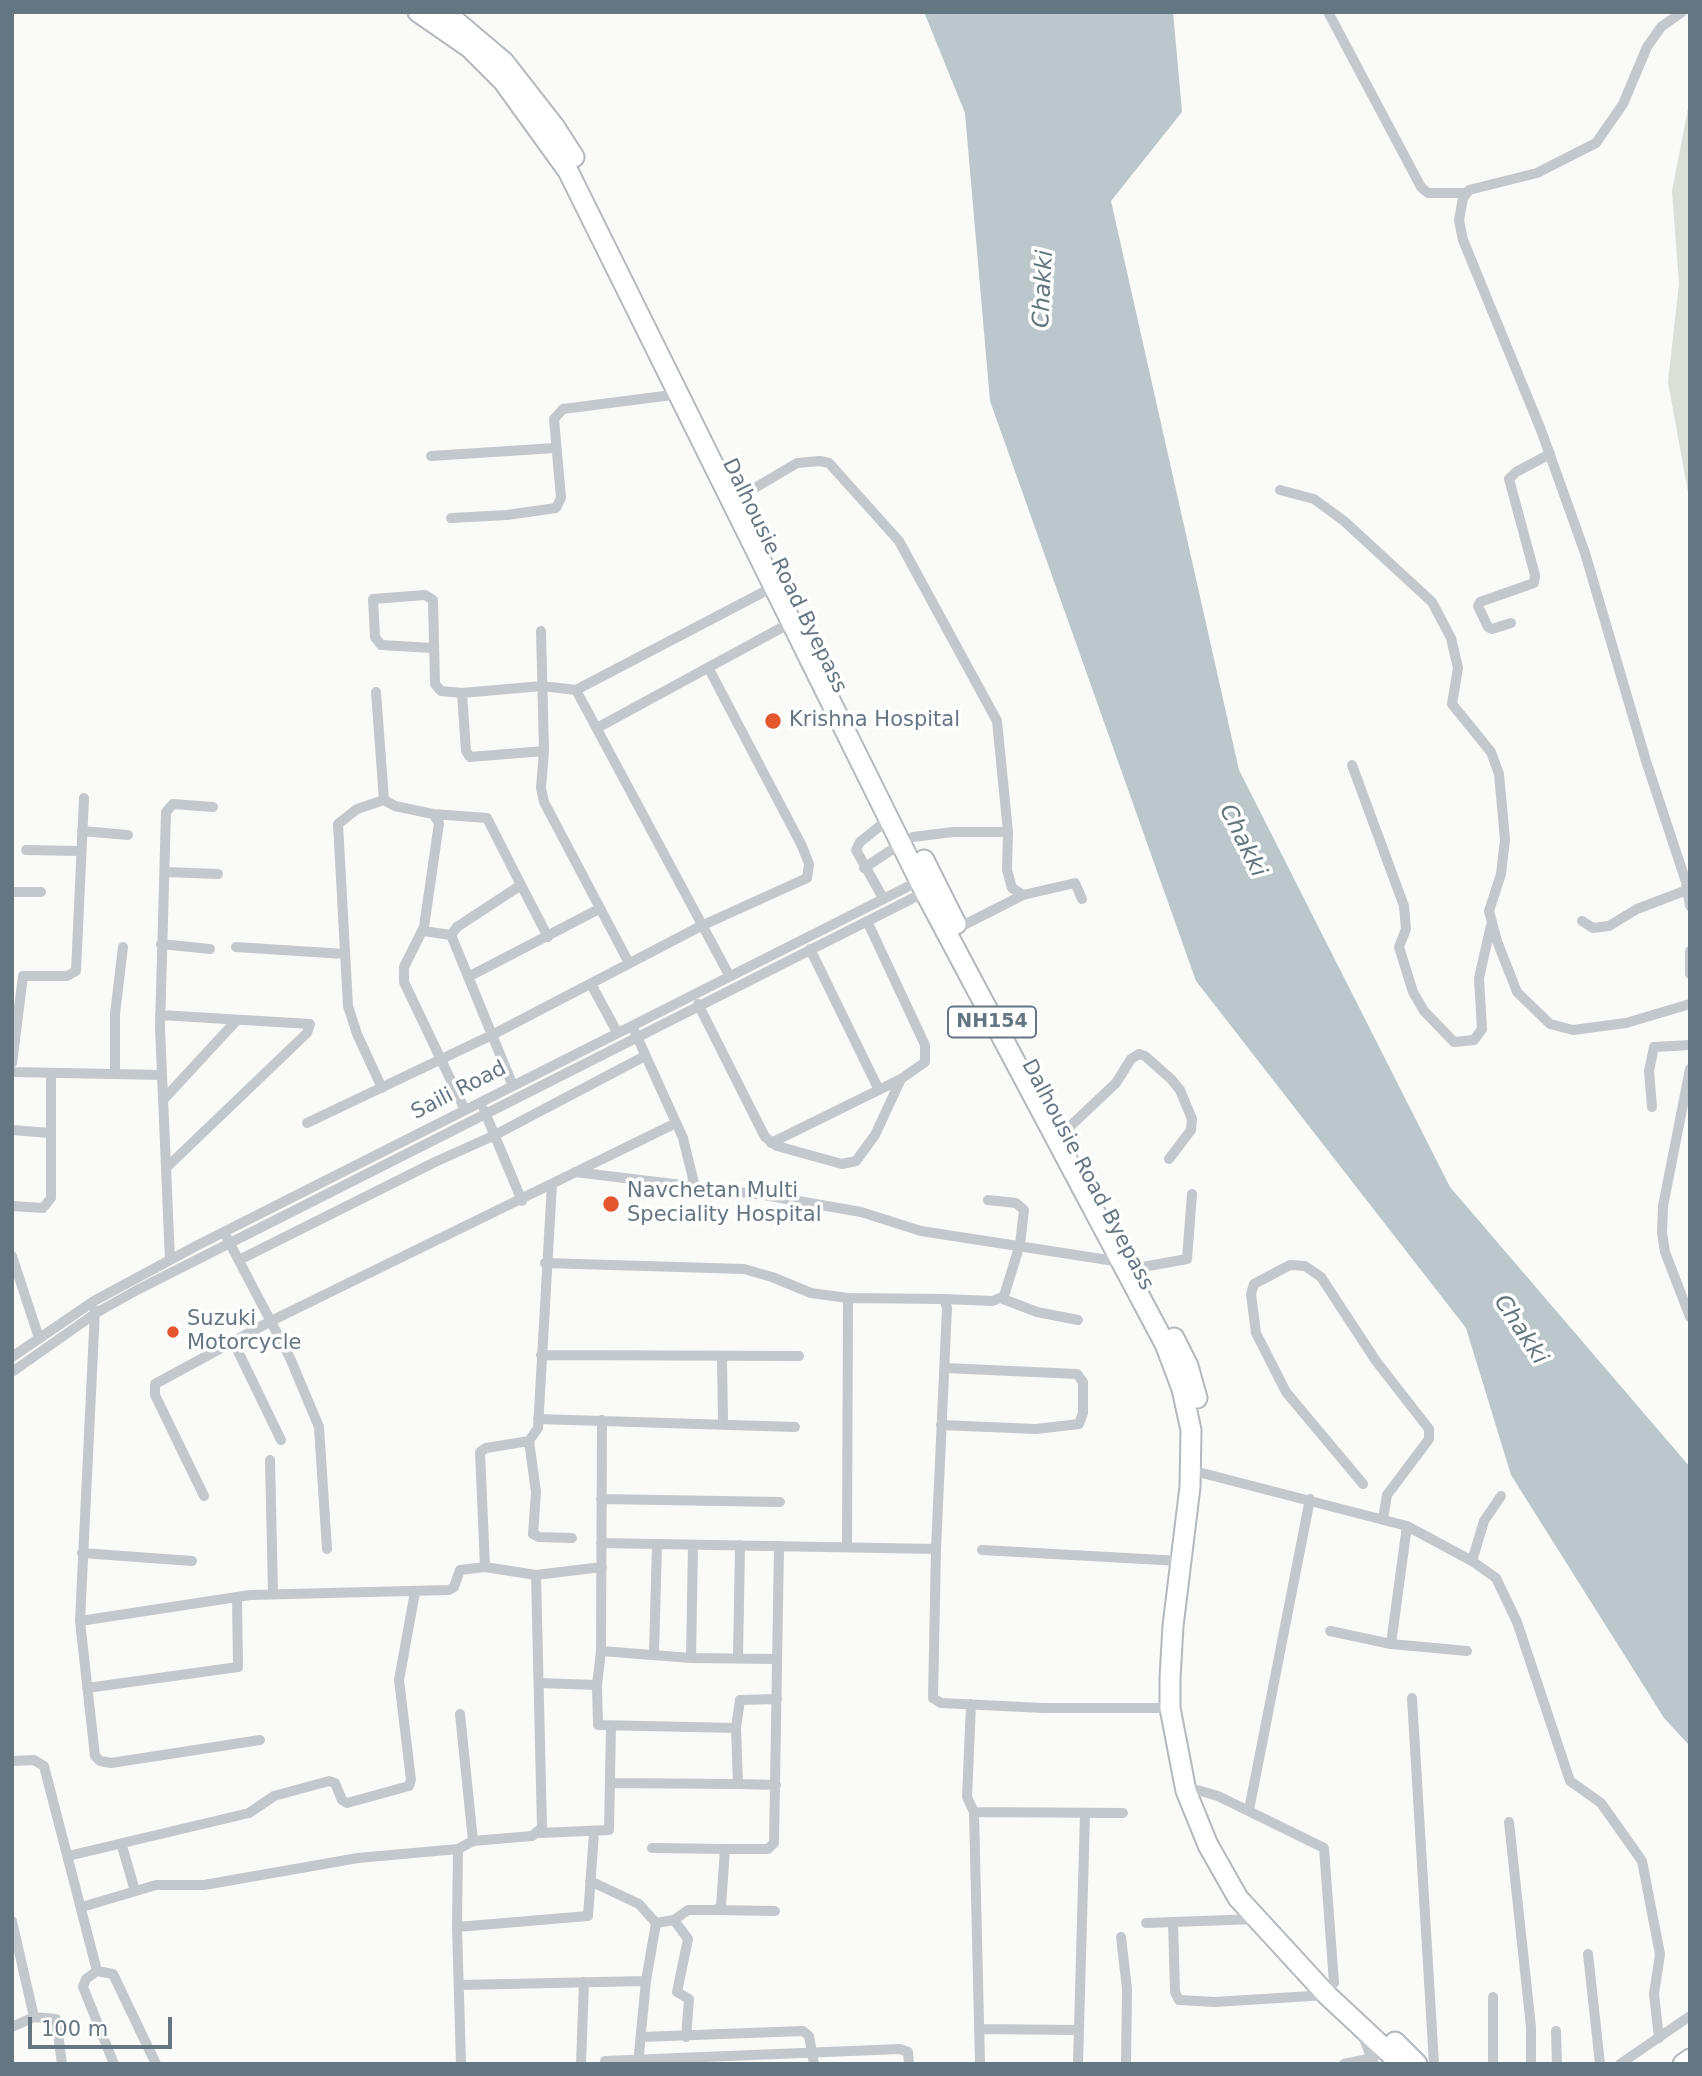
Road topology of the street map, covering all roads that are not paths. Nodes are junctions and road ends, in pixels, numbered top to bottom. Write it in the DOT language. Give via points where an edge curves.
graph roads {
  1 [pos="418,12"];
  2 [pos="445,12"];
  3 [pos="1328,12"];
  4 [pos="1682,12"];
  5 [pos="1467,193"];
  6 [pos="680,394"];
  7 [pos="555,449"];
  8 [pos="1550,454"];
  9 [pos="431,456"];
  10 [pos="1280,490"];
  11 [pos="743,495"];
  12 [pos="451,518"];
  13 [pos="775,586"];
  14 [pos="792,621"];
  15 [pos="1511,623"];
  16 [pos="541,631"];
  17 [pos="433,648"];
  18 [pos="709,669"];
  19 [pos="542,686"];
  20 [pos="576,690"];
  21 [pos="376,692"];
  22 [pos="463,693"];
  23 [pos="597,728"];
  24 [pos="544,751"];
  25 [pos="1352,765"];
  26 [pos="84,798"];
  27 [pos="384,800"];
  28 [pos="213,807"];
  29 [pos="433,814"];
  30 [pos="890,818"];
  31 [pos="82,831"];
  32 [pos="1008,832"];
  33 [pos="128,835"];
  34 [pos="908,840"];
  35 [pos="26,849"];
  36 [pos="80,851"];
  37 [pos="864,868"];
  38 [pos="165,872"];
  39 [pos="218,874"];
  40 [pos="928,883"];
  41 [pos="521,885"];
  42 [pos="1687,890"];
  43 [pos="12,892"];
  44 [pos="41,892"];
  45 [pos="1023,895"];
  46 [pos="883,898"];
  47 [pos="1082,899"];
  48 [pos="1690,906"];
  49 [pos="599,909"];
  50 [pos="867,921"];
  51 [pos="1582,921"];
  52 [pos="1491,922"];
  53 [pos="701,926"];
  54 [pos="958,928"];
  55 [pos="423,931"];
  56 [pos="451,935"];
  57 [pos="548,937"];
  58 [pos="161,944"];
  59 [pos="123,947"];
  60 [pos="236,947"];
  61 [pos="210,949"];
  62 [pos="810,949"];
  63 [pos="1690,951"];
  64 [pos="344,954"];
  65 [pos="629,963"];
  66 [pos="1690,974"];
  67 [pos="729,975"];
  68 [pos="468,977"];
  69 [pos="592,984"];
  70 [pos="698,1004"];
  71 [pos="1690,1004"];
  72 [pos="160,1015"];
  73 [pos="236,1021"];
  74 [pos="632,1024"];
  75 [pos="617,1032"];
  76 [pos="492,1035"];
  77 [pos="636,1037"];
  78 [pos="1690,1045"];
  79 [pos="645,1056"];
  80 [pos="440,1060"];
  81 [pos="12,1063"];
  82 [pos="1690,1069"];
  83 [pos="12,1072"];
  84 [pos="51,1073"];
  85 [pos="115,1074"];
  86 [pos="162,1075"];
  87 [pos="901,1079"];
  88 [pos="513,1086"];
  89 [pos="382,1088"];
  90 [pos="879,1090"];
  91 [pos="163,1100"];
  92 [pos="480,1101"];
  93 [pos="1652,1107"];
  94 [pos="465,1110"];
  95 [pos="486,1114"];
  96 [pos="307,1123"];
  97 [pos="676,1123"];
  98 [pos="12,1130"];
  99 [pos="50,1133"];
  100 [pos="1063,1133"];
  101 [pos="493,1136"];
  102 [pos="771,1143"];
  103 [pos="1169,1159"];
  104 [pos="167,1167"];
  105 [pos="574,1172"];
  106 [pos="551,1184"];
  107 [pos="695,1187"];
  108 [pos="1192,1194"];
  109 [pos="988,1200"];
  110 [pos="522,1201"];
  111 [pos="12,1206"];
  112 [pos="223,1231"];
  113 [pos="230,1242"];
  114 [pos="1020,1244"];
  115 [pos="12,1256"];
  116 [pos="170,1260"];
  117 [pos="240,1260"];
  118 [pos="545,1263"];
  119 [pos="1129,1265"];
  120 [pos="848,1298"];
  121 [pos="944,1299"];
  122 [pos="1003,1299"];
  123 [pos="1687,1301"];
  124 [pos="95,1307"];
  125 [pos="1690,1317"];
  126 [pos="1078,1320"];
  127 [pos="271,1321"];
  128 [pos="39,1338"];
  129 [pos="233,1341"];
  130 [pos="541,1355"];
  131 [pos="799,1356"];
  132 [pos="12,1357"];
  133 [pos="722,1358"];
  134 [pos="945,1368"];
  135 [pos="12,1372"];
  136 [pos="538,1419"];
  137 [pos="602,1420"];
  138 [pos="723,1423"];
  139 [pos="941,1425"];
  140 [pos="795,1427"];
  141 [pos="281,1440"];
  142 [pos="529,1441"];
  143 [pos="270,1460"];
  144 [pos="1202,1473"];
  145 [pos="1363,1484"];
  146 [pos="204,1496"];
  147 [pos="1501,1496"];
  148 [pos="601,1499"];
  149 [pos="1310,1499"];
  150 [pos="780,1502"];
  151 [pos="1383,1519"];
  152 [pos="1407,1526"];
  153 [pos="572,1538"];
  154 [pos="601,1543"];
  155 [pos="657,1544"];
  156 [pos="693,1545"];
  157 [pos="740,1545"];
  158 [pos="779,1546"];
  159 [pos="847,1547"];
  160 [pos="327,1549"];
  161 [pos="936,1549"];
  162 [pos="982,1550"];
  163 [pos="82,1553"];
  164 [pos="192,1560"];
  165 [pos="1180,1560"];
  166 [pos="1472,1561"];
  167 [pos="485,1567"];
  168 [pos="602,1567"];
  169 [pos="536,1574"];
  170 [pos="415,1592"];
  171 [pos="273,1594"];
  172 [pos="237,1597"];
  173 [pos="80,1621"];
  174 [pos="1330,1631"];
  175 [pos="1391,1644"];
  176 [pos="601,1651"];
  177 [pos="1467,1651"];
  178 [pos="654,1653"];
  179 [pos="691,1658"];
  180 [pos="738,1658"];
  181 [pos="778,1659"];
  182 [pos="539,1683"];
  183 [pos="597,1685"];
  184 [pos="87,1688"];
  185 [pos="1412,1698"];
  186 [pos="777,1699"];
  187 [pos="971,1704"];
  188 [pos="1170,1708"];
  189 [pos="460,1714"];
  190 [pos="611,1727"];
  191 [pos="736,1728"];
  192 [pos="260,1740"];
  193 [pos="12,1761"];
  194 [pos="610,1783"];
  195 [pos="738,1784"];
  196 [pos="776,1785"];
  197 [pos="1197,1790"];
  198 [pos="1249,1810"];
  199 [pos="974,1812"];
  200 [pos="1123,1813"];
  201 [pos="1084,1814"];
  202 [pos="1509,1822"];
  203 [pos="540,1833"];
  204 [pos="594,1833"];
  205 [pos="472,1841"];
  206 [pos="122,1846"];
  207 [pos="653,1848"];
  208 [pos="458,1849"];
  209 [pos="725,1849"];
  210 [pos="68,1856"];
  211 [pos="590,1881"];
  212 [pos="135,1891"];
  213 [pos="82,1907"];
  214 [pos="716,1909"];
  215 [pos="775,1911"];
  216 [pos="1256,1919"];
  217 [pos="674,1920"];
  218 [pos="12,1921"];
  219 [pos="1173,1922"];
  220 [pos="656,1923"];
  221 [pos="1146,1923"];
  222 [pos="457,1927"];
  223 [pos="1121,1937"];
  224 [pos="1588,1954"];
  225 [pos="97,1971"];
  226 [pos="646,1981"];
  227 [pos="584,1982"];
  228 [pos="458,1985"];
  229 [pos="1331,1989"];
  230 [pos="1493,1997"];
  231 [pos="1690,2016"];
  232 [pos="34,2017"];
  233 [pos="1359,2025"];
  234 [pos="12,2026"];
  235 [pos="979,2029"];
  236 [pos="1079,2030"];
  237 [pos="1556,2031"];
  238 [pos="640,2037"];
  239 [pos="686,2037"];
  240 [pos="1659,2038"];
  241 [pos="811,2052"];
  242 [pos="1690,2059"];
  243 [pos="605,2061"];
  244 [pos="1373,2061"];
  245 [pos="638,2062"];
  246 [pos="62,2064"];
  247 [pos="114,2064"];
  248 [pos="156,2064"];
  249 [pos="461,2064"];
  250 [pos="582,2064"];
  251 [pos="814,2064"];
  252 [pos="909,2064"];
  253 [pos="980,2064"];
  254 [pos="1077,2064"];
  255 [pos="1126,2064"];
  256 [pos="1344,2064"];
  257 [pos="1401,2064"];
  258 [pos="1418,2064"];
  259 [pos="1434,2064"];
  260 [pos="1493,2064"];
  261 [pos="1531,2064"];
  262 [pos="1557,2064"];
  263 [pos="1600,2064"];
  264 [pos="1620,2064"];
  265 [pos="1683,2064"];
  1 -- 6 [label="highway, NH154" via="486,64 550,144 587,207"];
  2 -- 11 [label="highway, Dalhousie Road Byepass / NH154" via="504,62 570,149"];
  3 -- 5 [label="street" via="1421,187 1428,193"];
  4 -- 5 [label="street" via="1661,27 1647,47 1623,104 1596,143 1537,173 1478,185"];
  5 -- 8 [label="street" via="1459,220 1463,240"];
  6 -- 7 [label="street" via="563,409 554,419"];
  6 -- 13 [label="highway, NH154"];
  7 -- 9 [label="street"];
  7 -- 12 [label="street" via="561,498 556,508"];
  8 -- 15 [label="street" via="1509,479 1534,583 1478,606 1488,628"];
  8 -- 42 [label="street" via="1585,553"];
  10 -- 52 [label="street" via="1314,499 1344,521 1432,602 1451,638 1458,668 1452,704 1490,752 1499,774 1505,840 1501,874 1490,902"];
  11 -- 32 [label="street" via="797,463 829,463 906,550 993,709"];
  11 -- 34 [label="highway, Dalhousie Road Byepass / NH154"];
  13 -- 14 [label="highway, NH154"];
  13 -- 20 [label="street"];
  14 -- 18 [label="street"];
  14 -- 30 [label="highway, NH154"];
  16 -- 19 [label="street"];
  17 -- 17 [label="street" via="435,605 430,597 373,599 375,637 381,645"];
  17 -- 22 [label="street" via="438,689"];
  18 -- 23 [label="street"];
  18 -- 53 [label="street" via="802,846 810,872 803,882"];
  19 -- 20 [label="street"];
  19 -- 22 [label="street"];
  19 -- 24 [label="street"];
  20 -- 23 [label="street"];
  21 -- 27 [label="street"];
  22 -- 24 [label="street" via="470,757"];
  23 -- 53 [label="street"];
  24 -- 49 [label="street" via="542,795"];
  25 -- 52 [label="street" via="1404,906 1406,929 1399,947 1413,992 1424,1011 1454,1042 1474,1040 1482,1029 1479,978"];
  26 -- 31 [label="street"];
  27 -- 29 [label="street"];
  27 -- 64 [label="street" via="357,809 338,824"];
  28 -- 38 [label="street" via="169,805"];
  29 -- 41 [label="street" via="487,818"];
  29 -- 55 [label="street" via="439,829"];
  30 -- 34 [label="highway, NH154"];
  30 -- 37 [label="street" via="856,846"];
  31 -- 33 [label="street"];
  31 -- 36 [label="street"];
  32 -- 34 [label="street" via="953,832"];
  32 -- 45 [label="street" via="1009,882"];
  34 -- 37 [label="street"];
  34 -- 40 [label="highway, Dalhousie Road Byepass / NH154"];
  35 -- 36 [label="street"];
  36 -- 81 [label="street" via="76,971 67,976 23,976"];
  37 -- 46 [label="street"];
  38 -- 39 [label="street"];
  38 -- 58 [label="street"];
  40 -- 46 [label="street, Saili Road"];
  40 -- 50 [label="street"];
  40 -- 54 [label="highway, Dalhousie Road Byepass / NH154"];
  40 -- 119 [label="highway, NH154"];
  41 -- 56 [label="street"];
  41 -- 57 [label="street"];
  42 -- 48 [label="street"];
  42 -- 51 [label="street" via="1637,909 1609,926 1593,928"];
  43 -- 44 [label="street"];
  45 -- 47 [label="street" via="1075,883"];
  45 -- 54 [label="street"];
  46 -- 67 [label="street, Saili Road"];
  49 -- 57 [label="street"];
  49 -- 65 [label="street"];
  50 -- 62 [label="street"];
  50 -- 87 [label="street" via="925,1045 925,1062"];
  52 -- 71 [label="street" via="1517,992 1560,1029 1626,1023"];
  53 -- 65 [label="street"];
  53 -- 67 [label="street"];
  54 -- 100 [label="highway, Dalhousie Road Byepass / NH154"];
  55 -- 56 [label="street"];
  55 -- 80 [label="street" via="404,967 404,982"];
  56 -- 68 [label="street"];
  57 -- 68 [label="street"];
  58 -- 61 [label="street"];
  58 -- 72 [label="street"];
  59 -- 85 [label="street" via="115,1014"];
  60 -- 64 [label="street"];
  62 -- 70 [label="street"];
  62 -- 90 [label="street"];
  63 -- 66 [label="street"];
  64 -- 89 [label="street" via="352,1020"];
  65 -- 69 [label="street"];
  67 -- 74 [label="street, Saili Road"];
  68 -- 76 [label="street"];
  69 -- 75 [label="street"];
  69 -- 76 [label="street"];
  70 -- 77 [label="street"];
  70 -- 102 [label="street"];
  72 -- 73 [label="street"];
  72 -- 86 [label="street"];
  73 -- 91 [label="street"];
  73 -- 104 [label="street" via="302,1021 310,1024 310,1029"];
  74 -- 75 [label="street, Saili Road"];
  74 -- 77 [label="street"];
  75 -- 88 [label="street, Saili Road"];
  76 -- 80 [label="street"];
  76 -- 88 [label="street"];
  77 -- 79 [label="street"];
  77 -- 95 [label="street"];
  78 -- 93 [label="street" via="1654,1047 1649,1071"];
  79 -- 97 [label="street"];
  79 -- 101 [label="street"];
  80 -- 89 [label="street"];
  80 -- 94 [label="street"];
  82 -- 123 [label="street" via="1663,1206 1662,1233 1665,1252"];
  83 -- 84 [label="street"];
  84 -- 85 [label="street"];
  84 -- 99 [label="street"];
  85 -- 86 [label="street"];
  86 -- 91 [label="street"];
  87 -- 90 [label="street"];
  87 -- 102 [label="street" via="856,1161 842,1164"];
  88 -- 92 [label="street, Saili Road"];
  89 -- 96 [label="street"];
  90 -- 102 [label="street"];
  91 -- 104 [label="street"];
  92 -- 94 [label="street, Saili Road"];
  92 -- 95 [label="street"];
  94 -- 112 [label="street, Saili Road"];
  95 -- 101 [label="street"];
  95 -- 113 [label="street"];
  97 -- 105 [label="street"];
  97 -- 107 [label="street"];
  98 -- 99 [label="street"];
  99 -- 111 [label="street" via="52,1187 48,1203 43,1208"];
  100 -- 103 [label="street" via="1116,1083 1139,1054 1180,1090 1192,1119 1191,1130"];
  100 -- 119 [label="highway, Dalhousie Road Byepass / NH154"];
  101 -- 110 [label="street"];
  101 -- 117 [label="street"];
  104 -- 116 [label="street"];
  105 -- 106 [label="street"];
  105 -- 107 [label="street"];
  106 -- 110 [label="street"];
  106 -- 118 [label="street"];
  107 -- 114 [label="street" via="861,1212 921,1231"];
  108 -- 119 [label="street" via="1187,1259"];
  109 -- 114 [label="street" via="1020,1205 1024,1217"];
  110 -- 127 [label="street"];
  112 -- 113 [label="street"];
  112 -- 116 [label="street, Saili Road"];
  113 -- 117 [label="street"];
  113 -- 124 [label="street"];
  114 -- 119 [label="street"];
  114 -- 122 [label="street"];
  115 -- 128 [label="street"];
  116 -- 124 [label="street, Saili Road"];
  117 -- 127 [label="street"];
  118 -- 120 [label="street" via="744,1269 811,1293"];
  118 -- 130 [label="street"];
  119 -- 144 [label="highway, Dalhousie Road Byepass / NH154" via="1188,1366 1203,1432"];
  119 -- 165 [label="highway, NH154" via="1165,1344 1188,1412 1192,1458"];
  120 -- 121 [label="street"];
  120 -- 159 [label="street"];
  121 -- 122 [label="street"];
  121 -- 134 [label="street"];
  122 -- 126 [label="street"];
  123 -- 125 [label="street"];
  124 -- 128 [label="street, Saili Road"];
  124 -- 135 [label="street"];
  124 -- 163 [label="street"];
  127 -- 129 [label="street"];
  127 -- 160 [label="street" via="323,1441"];
  128 -- 132 [label="street, Saili Road"];
  129 -- 141 [label="street"];
  129 -- 146 [label="street" via="160,1381 154,1389"];
  130 -- 133 [label="street"];
  130 -- 136 [label="street"];
  131 -- 133 [label="street"];
  133 -- 138 [label="street"];
  134 -- 139 [label="street"];
  134 -- 139 [label="street" via="1077,1374 1083,1382 1083,1413 1079,1424 1036,1429"];
  136 -- 137 [label="street"];
  136 -- 142 [label="street"];
  137 -- 138 [label="street"];
  137 -- 148 [label="street"];
  138 -- 140 [label="street"];
  139 -- 161 [label="street"];
  142 -- 153 [label="street" via="536,1492 533,1534"];
  142 -- 167 [label="street" via="480,1452"];
  143 -- 171 [label="street"];
  144 -- 149 [label="street"];
  144 -- 197 [label="highway, Dalhousie Road Byepass / NH154" via="1181,1685 1186,1752"];
  145 -- 151 [label="street" via="1286,1392 1256,1333 1251,1305 1254,1284 1290,1265 1305,1266 1321,1278 1376,1361 1429,1429 1429,1439 1387,1495"];
  147 -- 166 [label="street" via="1484,1521"];
  148 -- 150 [label="street"];
  148 -- 154 [label="street"];
  149 -- 151 [label="street"];
  149 -- 198 [label="street"];
  151 -- 152 [label="street"];
  152 -- 166 [label="street"];
  152 -- 175 [label="street"];
  154 -- 155 [label="street"];
  154 -- 168 [label="street"];
  155 -- 156 [label="street"];
  155 -- 178 [label="street"];
  156 -- 157 [label="street"];
  156 -- 179 [label="street"];
  157 -- 158 [label="street"];
  157 -- 180 [label="street"];
  158 -- 159 [label="street"];
  158 -- 181 [label="street"];
  159 -- 161 [label="street"];
  161 -- 187 [label="street" via="933,1699"];
  162 -- 165 [label="street"];
  163 -- 164 [label="street"];
  163 -- 173 [label="street"];
  165 -- 188 [label="highway, NH154"];
  166 -- 240 [label="street" via="1496,1578 1513,1611 1570,1781 1601,1802 1642,1861 1660,1954 1654,1994"];
  167 -- 169 [label="street"];
  167 -- 170 [label="street" via="460,1570 452,1589"];
  168 -- 169 [label="street"];
  168 -- 176 [label="street"];
  169 -- 182 [label="street"];
  170 -- 171 [label="street"];
  170 -- 206 [label="street" via="399,1680 409,1786 347,1804 329,1781 274,1796 249,1813"];
  171 -- 172 [label="street"];
  172 -- 173 [label="street"];
  172 -- 184 [label="street" via="238,1667"];
  173 -- 184 [label="street"];
  174 -- 175 [label="street"];
  175 -- 177 [label="street"];
  176 -- 178 [label="street"];
  176 -- 183 [label="street"];
  178 -- 179 [label="street"];
  179 -- 180 [label="street"];
  180 -- 181 [label="street"];
  181 -- 186 [label="street"];
  182 -- 183 [label="street"];
  182 -- 203 [label="street"];
  183 -- 190 [label="street" via="596,1724"];
  184 -- 192 [label="street" via="95,1756 104,1762"];
  185 -- 259 [label="street"];
  186 -- 191 [label="street" via="740,1700"];
  186 -- 196 [label="street"];
  187 -- 188 [label="street"];
  187 -- 199 [label="street" via="967,1797"];
  188 -- 216 [label="highway, NH154" via="1176,1753 1198,1821 1224,1875"];
  189 -- 205 [label="street"];
  190 -- 191 [label="street"];
  190 -- 194 [label="street"];
  191 -- 195 [label="street"];
  193 -- 210 [label="street" via="34,1760 44,1766"];
  194 -- 195 [label="street"];
  194 -- 204 [label="street" via="609,1830"];
  195 -- 196 [label="street"];
  196 -- 209 [label="street" via="772,1846"];
  197 -- 198 [label="street"];
  197 -- 229 [label="highway, Dalhousie Road Byepass / NH154" via="1214,1833 1242,1881"];
  198 -- 229 [label="street" via="1324,1848"];
  199 -- 201 [label="street"];
  199 -- 235 [label="street"];
  200 -- 201 [label="street"];
  201 -- 236 [label="street"];
  202 -- 261 [label="street"];
  203 -- 204 [label="street"];
  203 -- 205 [label="street"];
  204 -- 211 [label="street"];
  205 -- 208 [label="street"];
  206 -- 210 [label="street"];
  206 -- 212 [label="street"];
  207 -- 209 [label="street"];
  208 -- 212 [label="street" via="358,1858 204,1885 156,1885"];
  208 -- 222 [label="street"];
  209 -- 214 [label="street" via="721,1906"];
  210 -- 213 [label="street"];
  211 -- 220 [label="street" via="639,1903"];
  211 -- 222 [label="street" via="590,1913 586,1917"];
  212 -- 213 [label="street"];
  213 -- 225 [label="street"];
  214 -- 215 [label="street"];
  214 -- 217 [label="street" via="688,1910"];
  216 -- 219 [label="street"];
  216 -- 229 [label="highway, NH154"];
  217 -- 220 [label="street"];
  217 -- 239 [label="street" via="688,1939 677,1992 690,2001"];
  218 -- 232 [label="street"];
  219 -- 221 [label="street"];
  219 -- 229 [label="street" via="1179,2000 1215,2003"];
  220 -- 226 [label="street"];
  222 -- 228 [label="street"];
  223 -- 255 [label="street" via="1127,1989"];
  224 -- 263 [label="street"];
  225 -- 247 [label="street" via="83,1987"];
  225 -- 248 [label="street" via="113,1974"];
  226 -- 227 [label="street"];
  226 -- 238 [label="street"];
  227 -- 228 [label="street"];
  227 -- 250 [label="street"];
  228 -- 249 [label="street"];
  229 -- 233 [label="highway, NH154"];
  229 -- 258 [label="highway, Dalhousie Road Byepass / NH154"];
  230 -- 260 [label="street"];
  231 -- 240 [label="street"];
  232 -- 234 [label="street"];
  232 -- 246 [label="street" via="56,2019"];
  233 -- 244 [label="street"];
  233 -- 257 [label="highway, NH154"];
  235 -- 236 [label="street"];
  235 -- 253 [label="street"];
  236 -- 254 [label="street"];
  237 -- 262 [label="street"];
  238 -- 239 [label="street"];
  238 -- 245 [label="street"];
  239 -- 241 [label="street" via="803,2031"];
  240 -- 264 [label="street"];
  241 -- 245 [label="street"];
  241 -- 251 [label="street"];
  241 -- 252 [label="street" via="900,2049 908,2052"];
  242 -- 265 [label="highway"];
  243 -- 245 [label="street"];
  244 -- 256 [label="street"];
}
